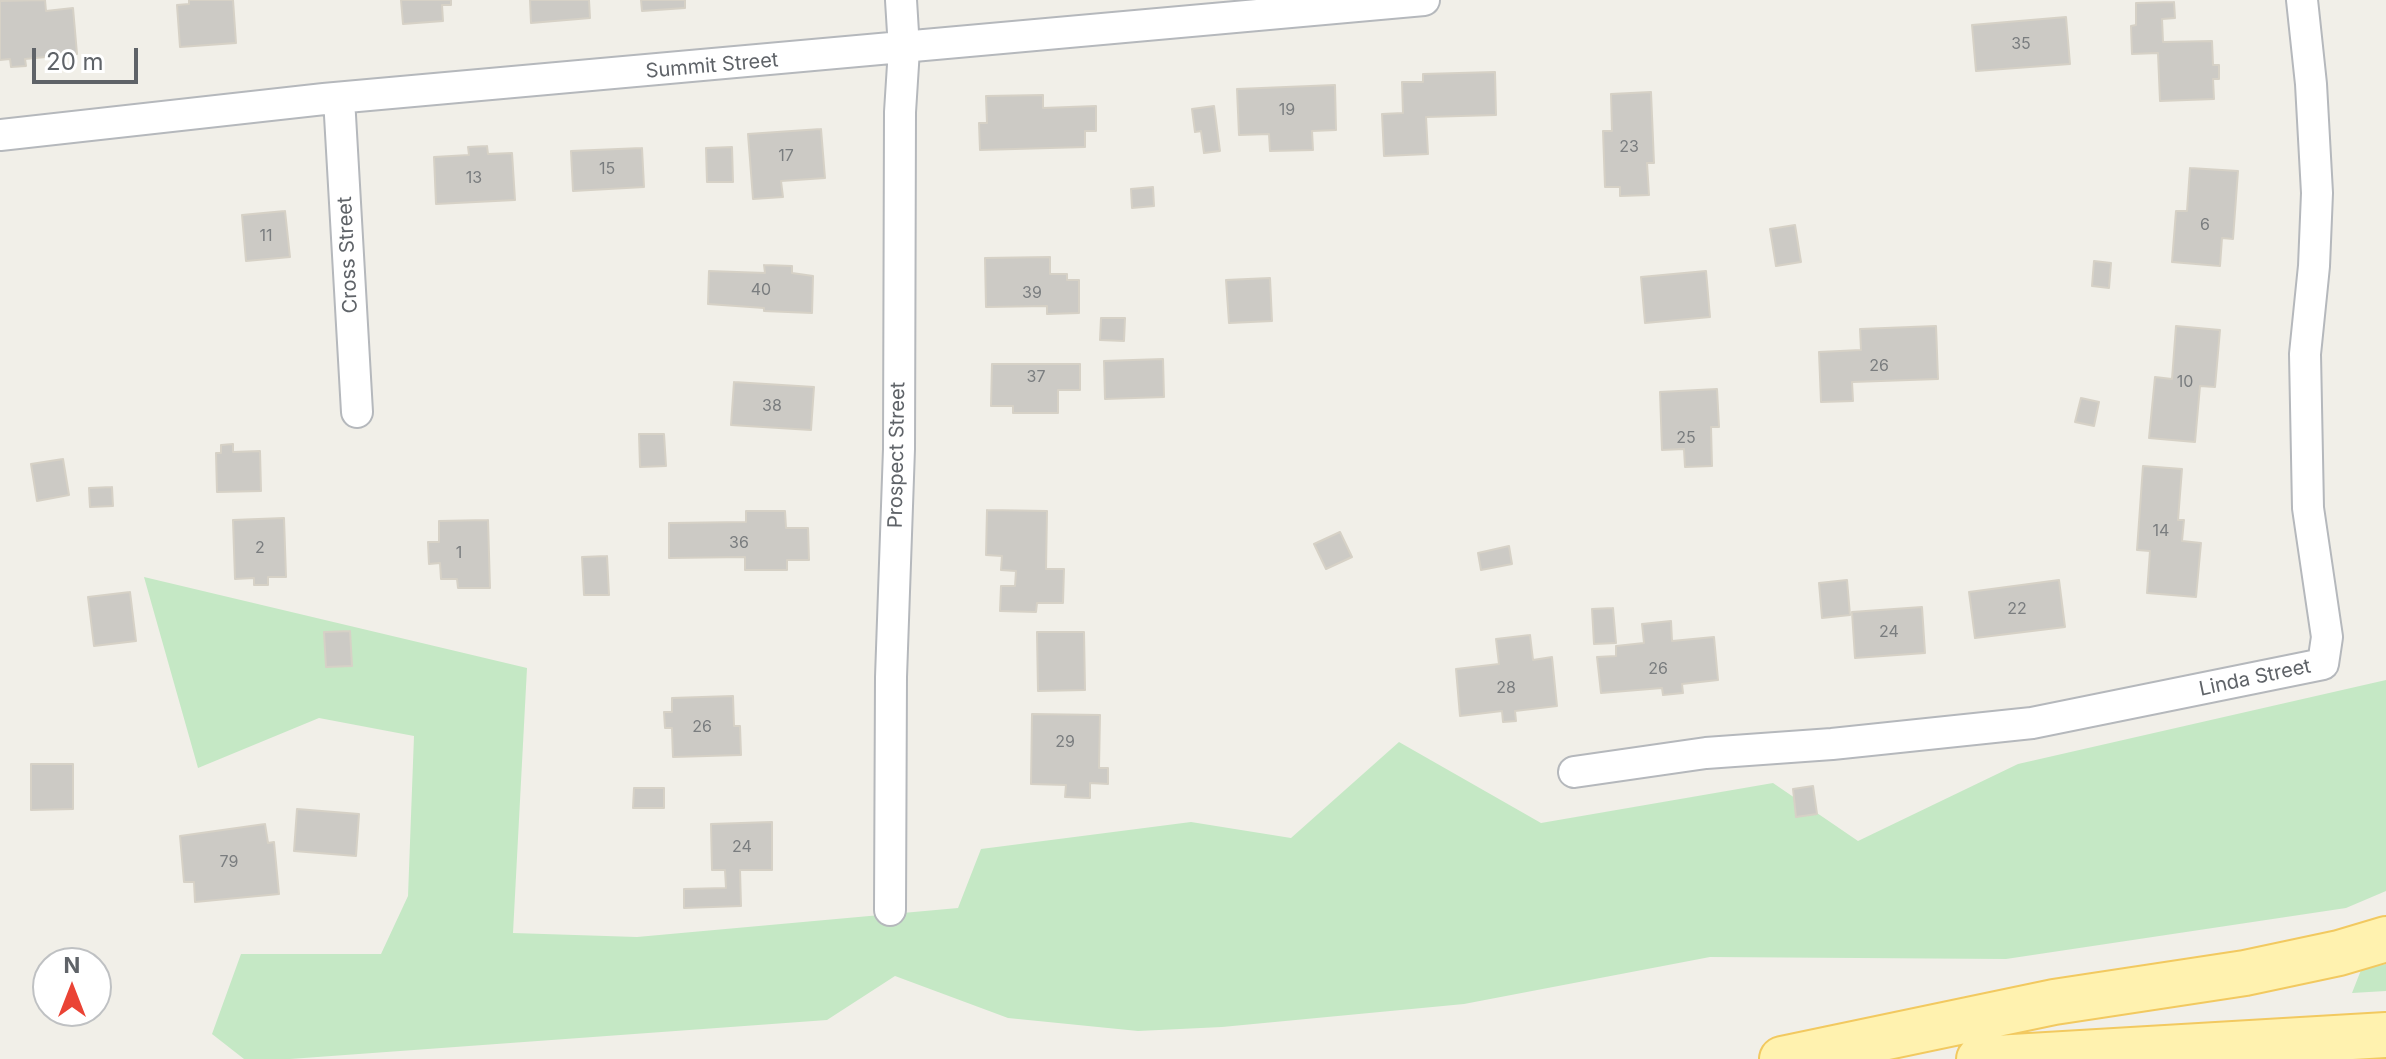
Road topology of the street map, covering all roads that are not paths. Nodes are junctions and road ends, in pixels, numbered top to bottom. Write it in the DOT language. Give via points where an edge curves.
graph roads {
  1 [pos="901,0"];
  2 [pos="1424,0"];
  3 [pos="2302,0"];
  4 [pos="904,49"];
  5 [pos="339,98"];
  6 [pos="0,135"];
  7 [pos="357,412"];
  8 [pos="1574,772"];
  9 [pos="890,910"];
  10 [pos="2386,939"];
  11 [pos="2386,1035"];
  12 [pos="1782,1059"];
  13 [pos="1979,1059"];
  1 -- 4 [label="street, Prospect Street"];
  2 -- 4 [label="street, Summit Street"];
  3 -- 8 [label="street, Linda Street" via="2317,193 2305,354 2308,508 2327,637 2323,664 2032,723 1706,753"];
  4 -- 5 [label="street, Summit Street"];
  4 -- 9 [label="street, Prospect Street"];
  5 -- 6 [label="street, Summit Street"];
  5 -- 7 [label="street, Cross Street"];
  10 -- 12 [label="main road" via="2245,973 2054,1002"];
  11 -- 13 [label="main road"];
}
